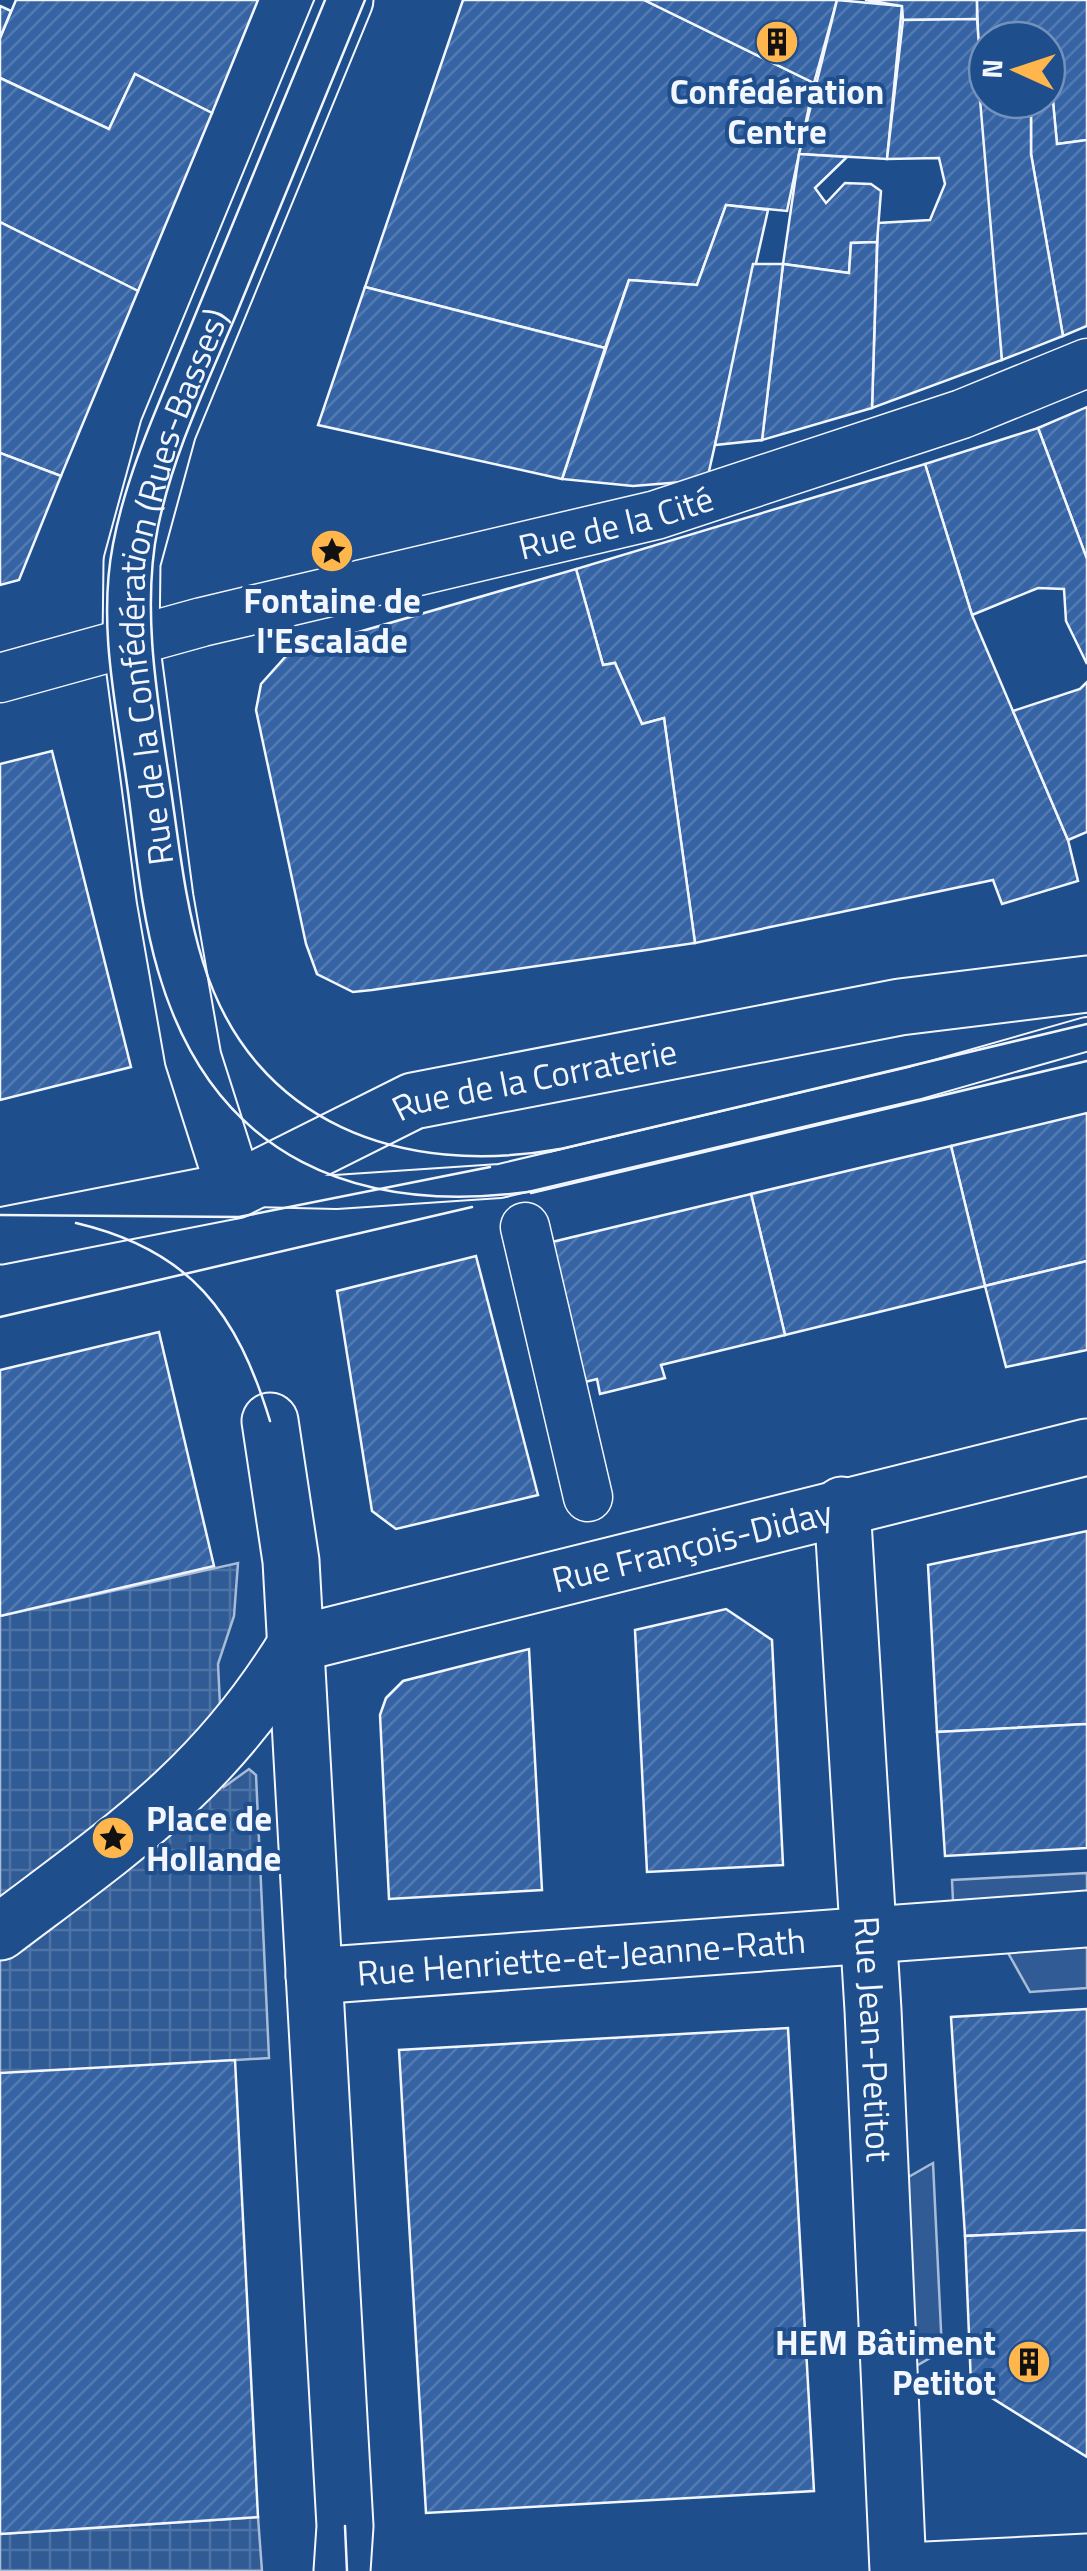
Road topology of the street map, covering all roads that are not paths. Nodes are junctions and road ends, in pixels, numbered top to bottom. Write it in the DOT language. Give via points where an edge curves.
graph roads {
  1 [pos="345,0"];
  2 [pos="1087,362"];
  3 [pos="131,642"];
  4 [pos="0,678"];
  5 [pos="1087,984"];
  6 [pos="1087,1034"];
  7 [pos="235,1190"];
  8 [pos="525,1228"];
  9 [pos="0,1236"];
  10 [pos="270,1421"];
  11 [pos="1087,1447"];
  12 [pos="588,1498"];
  13 [pos="842,1505"];
  14 [pos="296,1644"];
  15 [pos="1087,1919"];
  16 [pos="0,1932"];
  17 [pos="868,1934"];
  18 [pos="314,1976"];
  19 [pos="343,2548"];
  20 [pos="1087,2562"];
  21 [pos="898,2571"];
  22 [pos="906,2571"];
  1 -- 3 [label="street, Rue de la Confédération (Rues-Basses)" via="168,430 134,542"];
  2 -- 3 [label="street, Rue de la Cité" via="962,414 656,516"];
  3 -- 4 [label="street, Rue de la Cité"];
  3 -- 7 [label="street, Rue de la Confédération (Rues-Basses)" via="193,1058"];
  5 -- 7 [label="street, Rue de la Corraterie" via="900,1007 413,1101"];
  6 -- 7 [label="lane" via="915,1083 500,1181 336,1192"];
  7 -- 9 [label="street, Rue de la Corraterie"];
  8 -- 12 [label="street"];
  10 -- 14 [label="street"];
  11 -- 13 [label="street, Rue François-Diday"];
  13 -- 14 [label="street, Rue François-Diday"];
  13 -- 17 [label="street, Rue Jean-Petitot"];
  14 -- 16 [label="street" via="213,1760 157,1814"];
  14 -- 18 [label="street"];
  15 -- 17 [label="street, Rue Henriette-et-Jeanne-Rath"];
  17 -- 18 [label="street, Rue Henriette-et-Jeanne-Rath"];
  17 -- 21 [label="street, Rue Jean-Petitot"];
  18 -- 19 [label="street"];
  20 -- 22 [label="street"];
}
